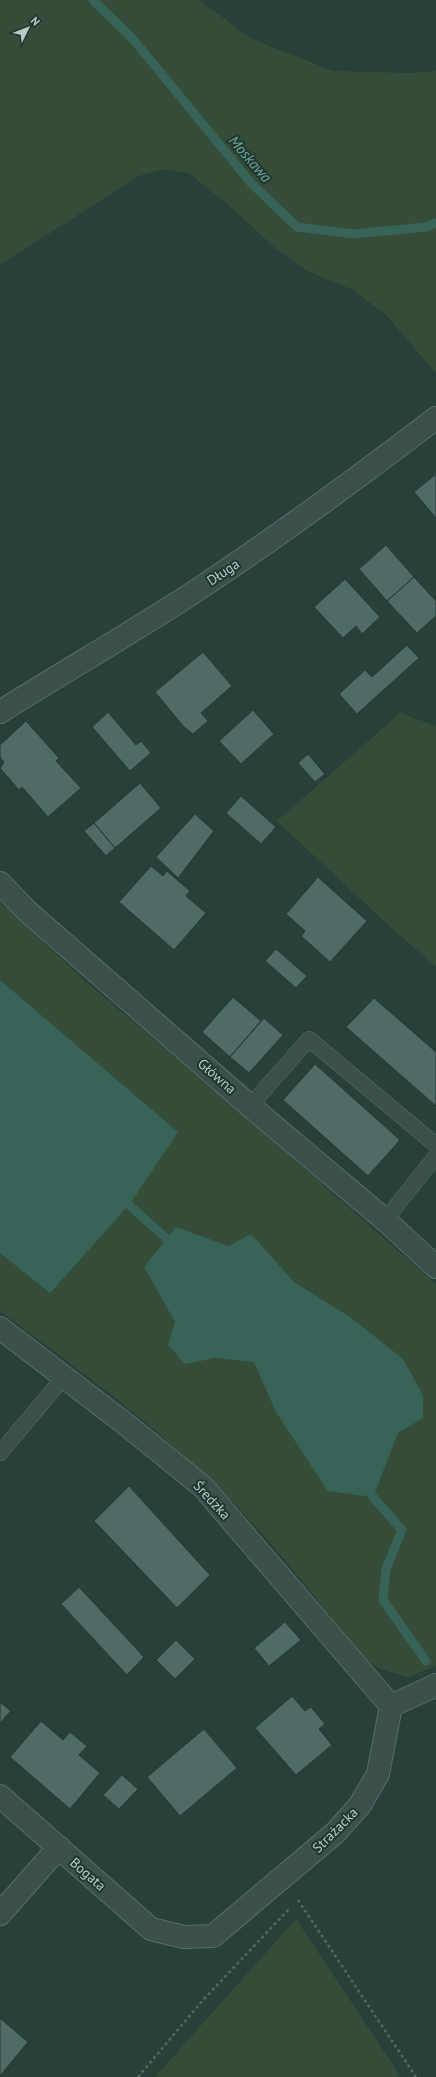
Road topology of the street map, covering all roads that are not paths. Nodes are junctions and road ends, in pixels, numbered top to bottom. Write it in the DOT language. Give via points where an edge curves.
graph roads {
  1 [pos="436,418"];
  2 [pos="0,712"];
  3 [pos="0,883"];
  4 [pos="250,1106"];
  5 [pos="436,1145"];
  6 [pos="436,1156"];
  7 [pos="385,1220"];
  8 [pos="436,1267"];
  9 [pos="0,1328"];
  10 [pos="64,1377"];
  11 [pos="0,1454"];
  12 [pos="436,1685"];
  13 [pos="391,1706"];
  14 [pos="0,1796"];
  15 [pos="59,1847"];
  16 [pos="0,1914"];
  17 [pos="184,1937"];
  1 -- 2 [label="street, Długa" via="255,551"];
  3 -- 4 [label="street, Główna" via="27,911"];
  4 -- 5 [label="lane" via="309,1039"];
  4 -- 7 [label="street, Główna"];
  6 -- 7 [label="lane"];
  7 -- 8 [label="street, Główna"];
  9 -- 10 [label="street, Średzka"];
  10 -- 11 [label="lane"];
  10 -- 13 [label="street, Średzka" via="203,1487"];
  12 -- 13 [label="street"];
  13 -- 17 [label="street, Strażacka" via="378,1774 360,1805 335,1833 213,1936"];
  14 -- 15 [label="street, Bogata"];
  15 -- 16 [label="street"];
  15 -- 17 [label="street, Bogata" via="151,1929"];
}
